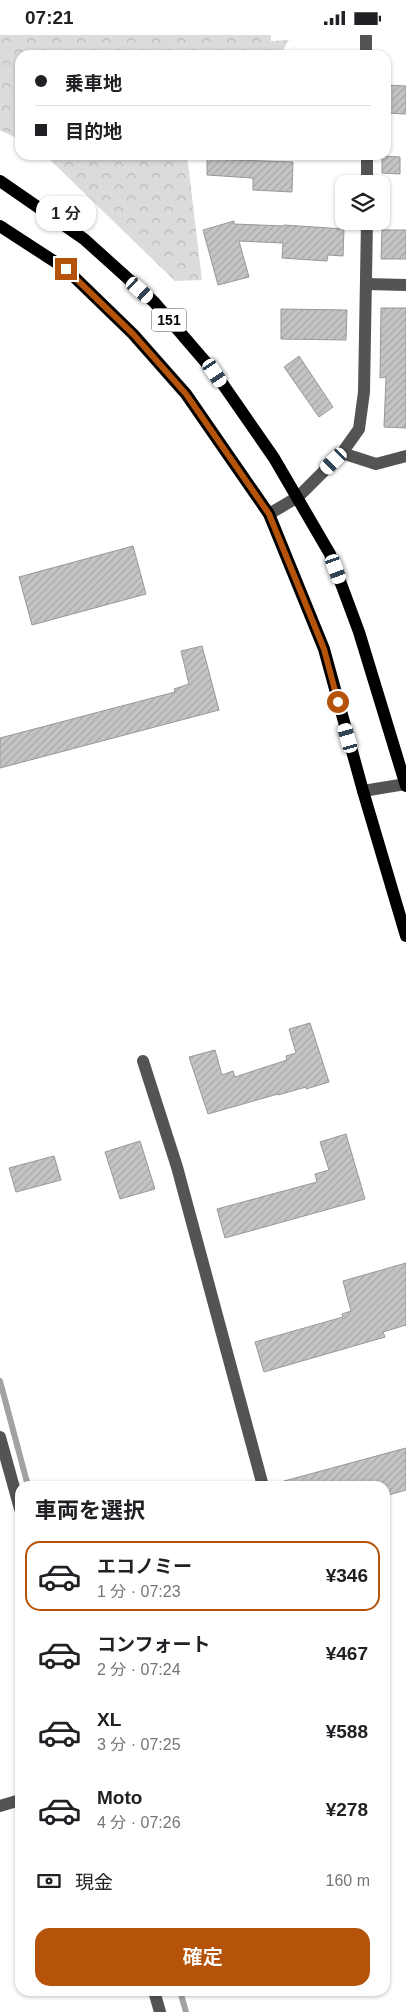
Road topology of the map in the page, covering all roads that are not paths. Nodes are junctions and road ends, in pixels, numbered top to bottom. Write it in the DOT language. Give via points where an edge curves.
graph roads {
  1 [pos="366,35"];
  2 [pos="366,50"];
  3 [pos="367,160"];
  4 [pos="367,175"];
  5 [pos="0,181"];
  6 [pos="0,226"];
  7 [pos="367,230"];
  8 [pos="367,285"];
  9 [pos="406,285"];
  10 [pos="342,453"];
  11 [pos="406,456"];
  12 [pos="298,497"];
  13 [pos="269,514"];
  14 [pos="406,785"];
  15 [pos="363,791"];
  16 [pos="406,936"];
  17 [pos="142,1061"];
  18 [pos="0,1437"];
  19 [pos="262,1481"];
  20 [pos="15,1491"];
  21 [pos="15,1802"];
  22 [pos="0,1806"];
  23 [pos="155,1996"];
  24 [pos="160,2012"];
  1 -- 2 [label="street"];
  3 -- 4 [label="street"];
  5 -- 12 [label="main road, 151" via="84,239 154,302 215,373"];
  6 -- 13 [label="main road, 151" via="66,269 133,334 186,394"];
  7 -- 8 [label="street"];
  8 -- 9 [label="street"];
  8 -- 10 [label="street" via="364,392 359,429"];
  10 -- 11 [label="street" via="376,465"];
  10 -- 12 [label="street"];
  12 -- 13 [label="street"];
  12 -- 14 [label="main road, 151" via="330,553 353,615"];
  13 -- 15 [label="main road, 151" via="324,649"];
  14 -- 15 [label="street"];
  15 -- 16 [label="main road, 151"];
  17 -- 19 [label="street" via="176,1167"];
  18 -- 20 [label="street"];
  21 -- 22 [label="street"];
  23 -- 24 [label="street"];
}
